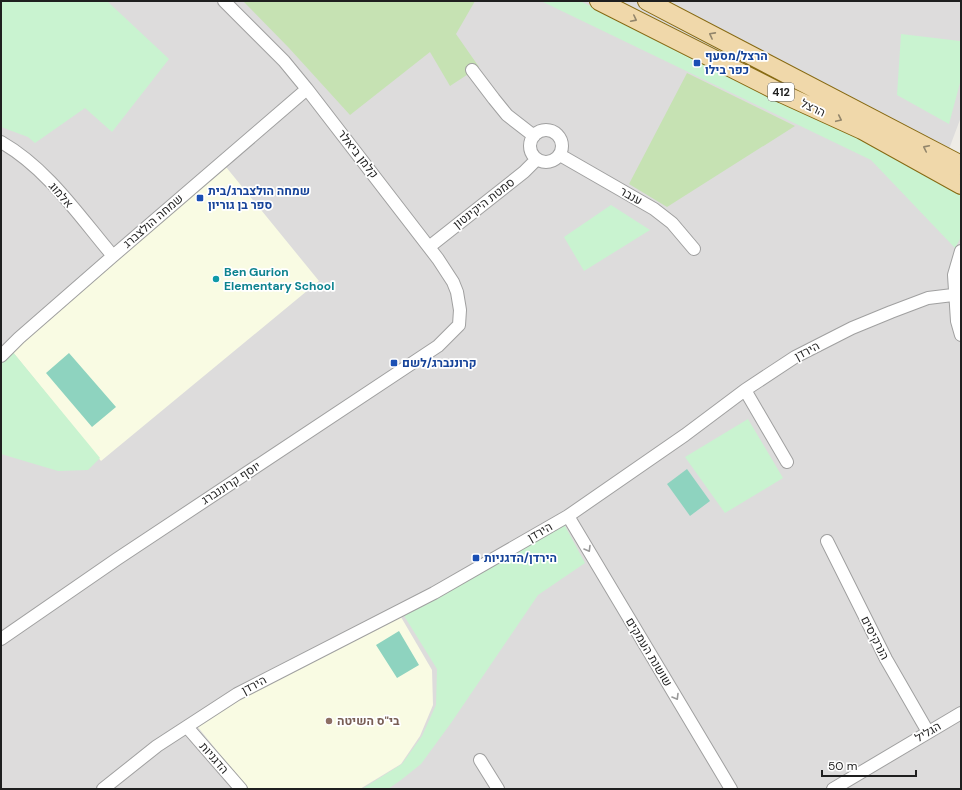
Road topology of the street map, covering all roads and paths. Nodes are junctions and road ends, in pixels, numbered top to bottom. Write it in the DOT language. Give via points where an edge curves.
graph roads {
  1 [pos="224,1"];
  2 [pos="599,1"];
  3 [pos="646,1"];
  4 [pos="472,70"];
  5 [pos="307,89"];
  6 [pos="534,136"];
  7 [pos="1,142"];
  8 [pos="560,155"];
  9 [pos="538,159"];
  10 [pos="961,165"];
  11 [pos="961,185"];
  12 [pos="429,247"];
  13 [pos="694,249"];
  14 [pos="961,251"];
  15 [pos="113,256"];
  16 [pos="959,293"];
  17 [pos="459,325"];
  18 [pos="961,335"];
  19 [pos="1,356"];
  20 [pos="745,390"];
  21 [pos="787,462"];
  22 [pos="568,516"];
  23 [pos="827,541"];
  24 [pos="3,632"];
  25 [pos="961,713"];
  26 [pos="187,727"];
  27 [pos="928,732"];
  28 [pos="480,760"];
  29 [pos="103,789"];
  30 [pos="241,789"];
  31 [pos="498,789"];
  32 [pos="731,789"];
  33 [pos="833,789"];
  1 -- 5 [label="street, קלמן ביאלר" via="284,61"];
  2 -- 11 [label="main road, הרצל / 412, one-way" via="783,94 862,130"];
  10 -- 3 [label="main road, הרצל / 412, one-way"];
  4 -- 6 [label="street" via="508,115"];
  5 -- 12 [label="street, קלמן ביאלר"];
  5 -- 15 [label="street, שמחה הולצברג"];
  6 -- 8 [label="street" via="543,130 558,134 562,142"];
  6 -- 9 [label="street" via="530,146"];
  7 -- 15 [label="street, אלמוג" via="35,166 53,184"];
  8 -- 9 [label="street" via="547,162"];
  8 -- 13 [label="street, ענבר" via="654,209 672,223"];
  9 -- 12 [label="street, סמטת היקינטון"];
  12 -- 17 [label="street, קלמן ביאלר" via="457,292"];
  14 -- 16 [label="street" via="954,275"];
  15 -- 19 [label="street, שמחה הולצברג"];
  16 -- 18 [label="street" via="957,322"];
  16 -- 20 [label="street, הירדן" via="928,298 852,328 794,357"];
  17 -- 24 [label="street, יוסף קרוננברג" via="438,346"];
  20 -- 21 [label="street"];
  20 -- 22 [label="street, הירדן"];
  22 -- 26 [label="street, הירדן" via="434,593 237,694"];
  22 -- 32 [label="street, שושנת העמקים, one-way"];
  23 -- 27 [label="street, הנרקיסים" via="882,653"];
  25 -- 27 [label="street, הגליל"];
  26 -- 29 [label="street, הירדן" via="157,746"];
  26 -- 30 [label="street, הדגניות"];
  27 -- 33 [label="street, הגליל"];
  28 -- 31 [label="street"];
}
